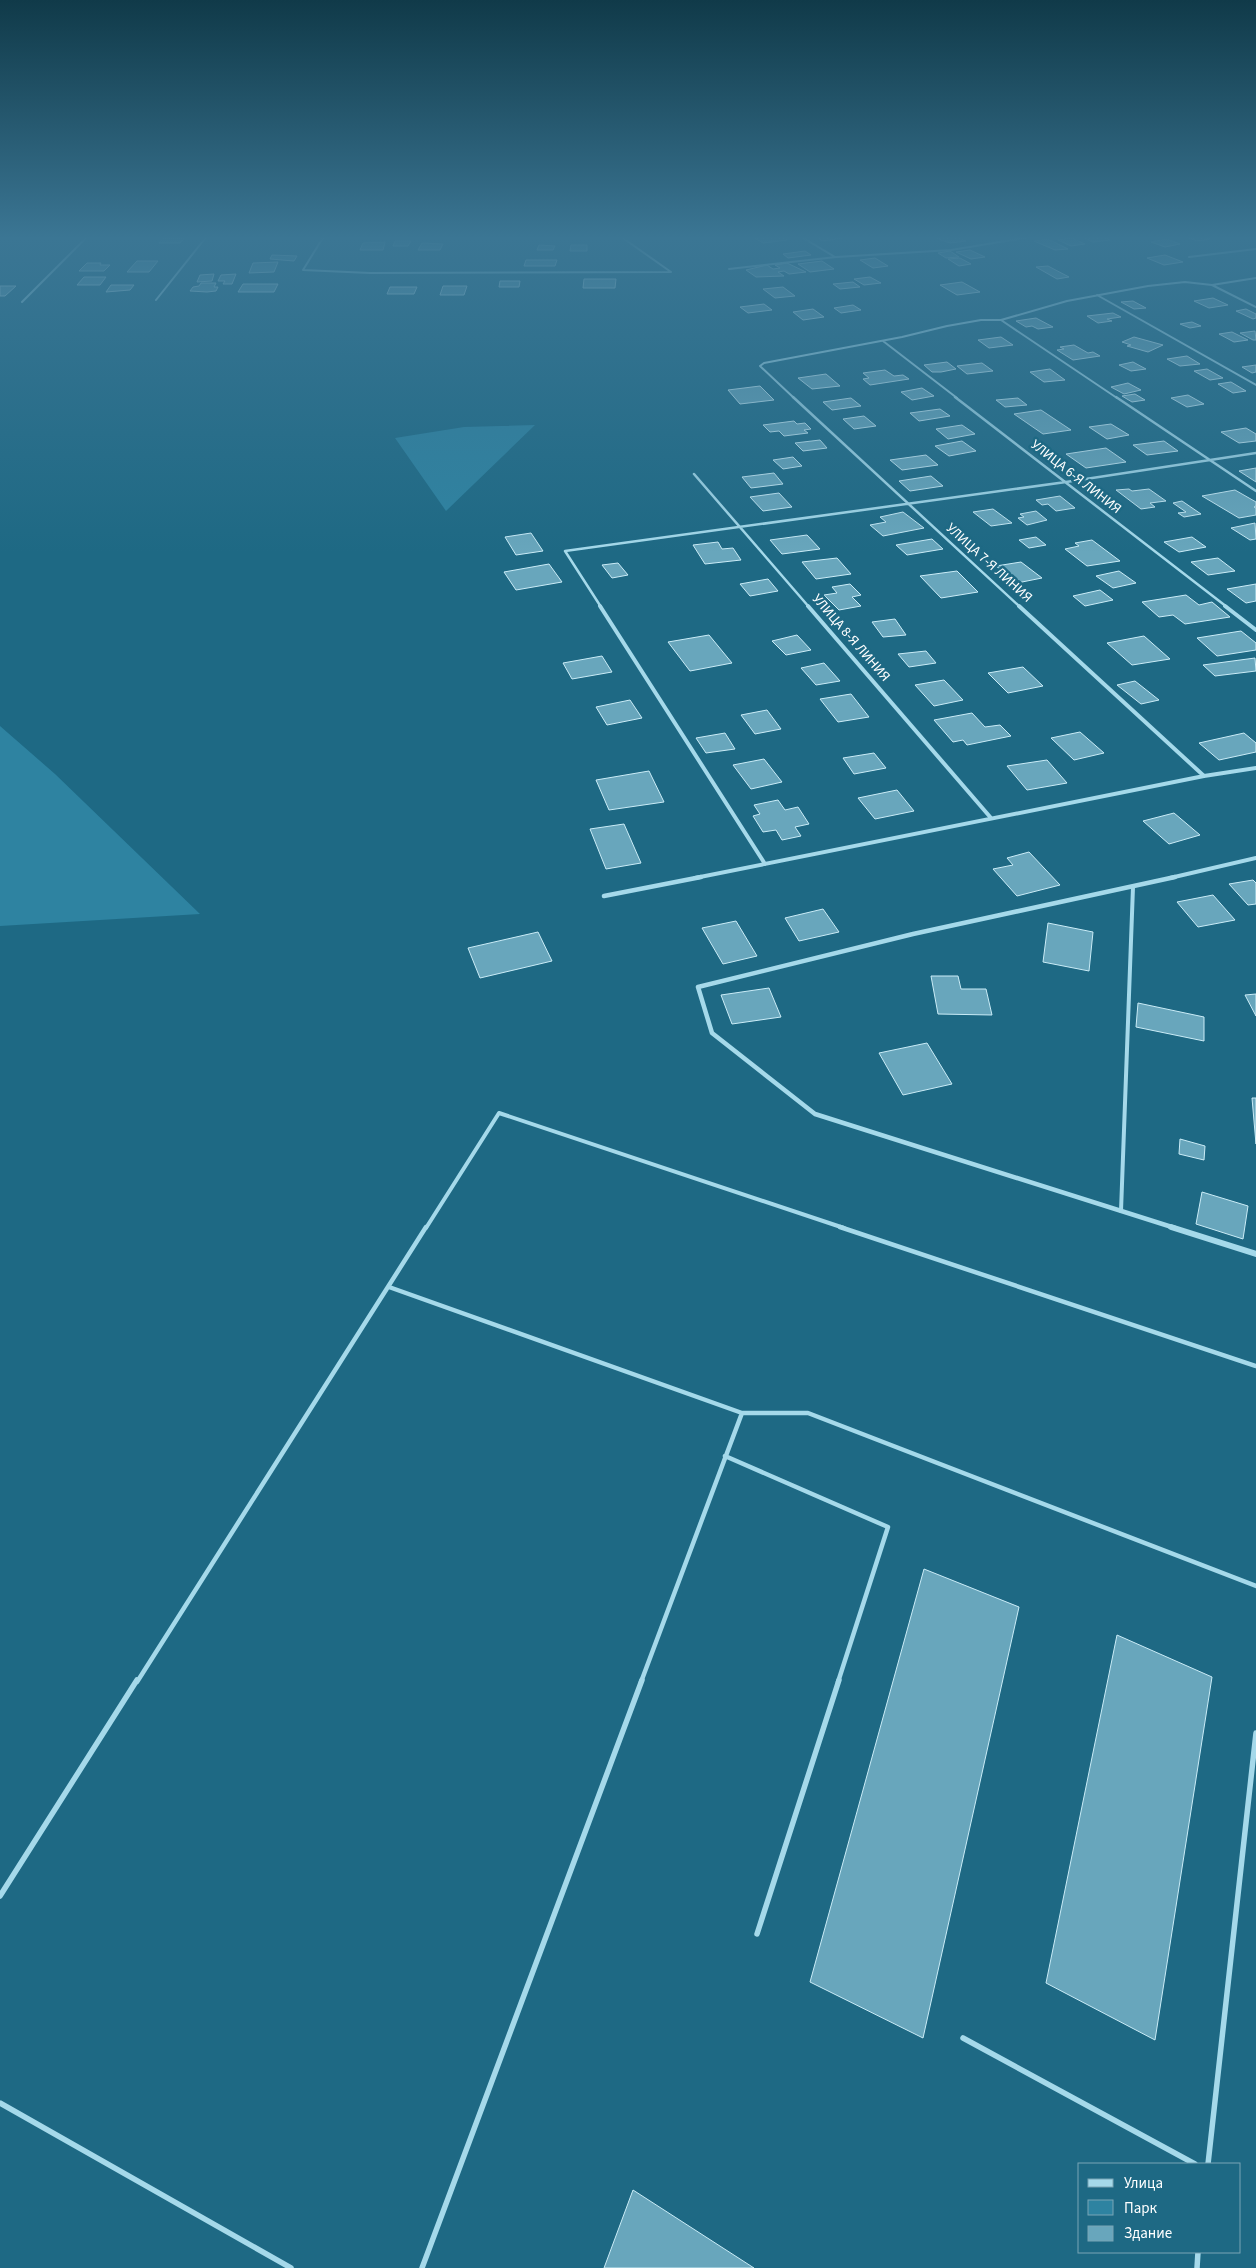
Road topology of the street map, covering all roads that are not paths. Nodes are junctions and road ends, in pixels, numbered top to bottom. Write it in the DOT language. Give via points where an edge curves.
graph roads {
  1 [pos="878,342"];
  2 [pos="884,342"];
  3 [pos="1034,342"];
  4 [pos="1181,342"];
  5 [pos="1256,384"];
  6 [pos="1256,453"];
  7 [pos="1210,460"];
  8 [pos="694,474"];
  9 [pos="1066,482"];
  10 [pos="1256,491"];
  11 [pos="908,504"];
  12 [pos="740,527"];
  13 [pos="1256,630"];
  14 [pos="1256,768"];
  15 [pos="1204,776"];
  16 [pos="991,818"];
  17 [pos="1256,858"];
  18 [pos="764,864"];
  19 [pos="1133,887"];
  20 [pos="604,896"];
  21 [pos="1121,1211"];
  22 [pos="1256,1254"];
  23 [pos="389,1286"];
  24 [pos="1256,1366"];
  25 [pos="742,1413"];
  26 [pos="726,1456"];
  27 [pos="1256,1586"];
  28 [pos="1256,1733"];
  29 [pos="0,1896"];
  30 [pos="757,1934"];
  31 [pos="963,2038"];
  32 [pos="0,2103"];
  33 [pos="1193,2163"];
  34 [pos="1208,2163"];
  35 [pos="1198,2253"];
  36 [pos="291,2268"];
  37 [pos="422,2268"];
  38 [pos="1197,2268"];
  1 -- 11 [label="street, УЛИЦА 7-Я ЛИНИЯ" via="760,366"];
  2 -- 9 [label="street, УЛИЦА 6-Я ЛИНИЯ"];
  3 -- 7 [label="street"];
  4 -- 5 [label="street"];
  6 -- 7 [label="street"];
  7 -- 9 [label="street"];
  7 -- 10 [label="street"];
  8 -- 12 [label="street, УЛИЦА 8-Я ЛИНИЯ"];
  9 -- 11 [label="street"];
  9 -- 13 [label="street, УЛИЦА 6-Я ЛИНИЯ"];
  11 -- 12 [label="street"];
  11 -- 15 [label="street, УЛИЦА 7-Я ЛИНИЯ"];
  12 -- 16 [label="street, УЛИЦА 8-Я ЛИНИЯ"];
  12 -- 18 [label="street" via="565,551"];
  14 -- 15 [label="street"];
  15 -- 16 [label="street"];
  16 -- 18 [label="street"];
  17 -- 19 [label="street"];
  18 -- 20 [label="street"];
  19 -- 21 [label="lane"];
  19 -- 21 [label="street" via="913,934 698,987 712,1032 815,1114"];
  21 -- 22 [label="street"];
  23 -- 24 [label="lane" via="499,1113"];
  23 -- 25 [label="lane"];
  23 -- 29 [label="lane"];
  25 -- 26 [label="lane"];
  25 -- 27 [label="lane" via="808,1413"];
  26 -- 30 [label="lane" via="888,1527"];
  26 -- 37 [label="lane"];
  28 -- 34 [label="lane"];
  31 -- 33 [label="lane"];
  32 -- 36 [label="lane"];
  35 -- 38 [label="lane"];
}
